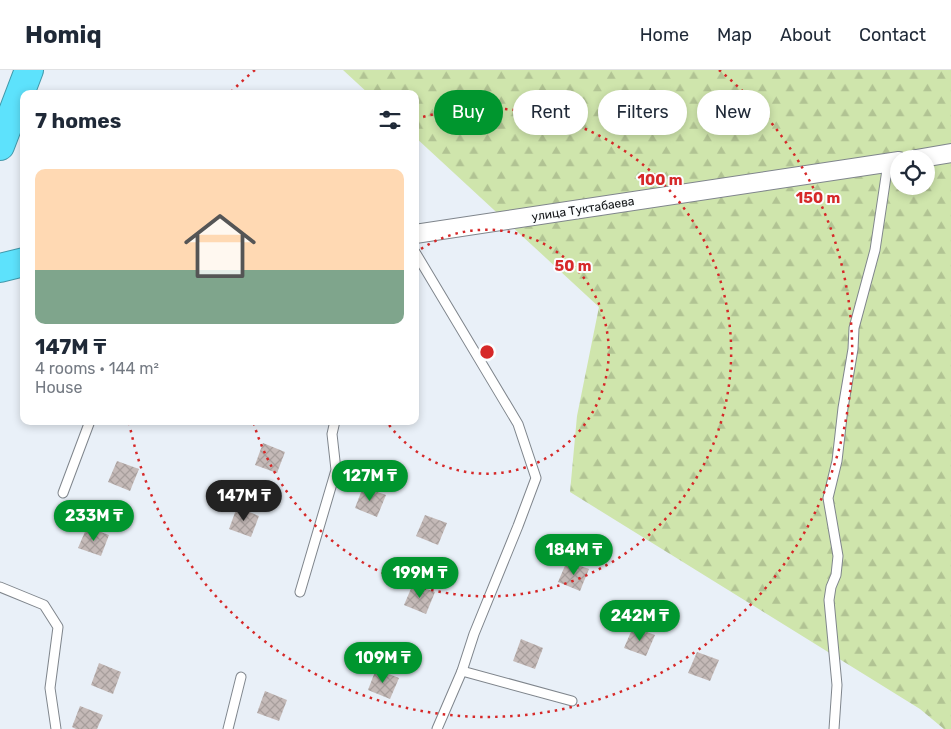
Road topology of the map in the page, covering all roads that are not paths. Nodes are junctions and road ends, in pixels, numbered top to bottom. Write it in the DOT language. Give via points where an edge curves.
graph roads {
  1 [pos="29,70"];
  2 [pos="7,107"];
  3 [pos="0,146"];
  4 [pos="951,154"];
  5 [pos="935,156"];
  6 [pos="890,162"];
  7 [pos="890,177"];
  8 [pos="419,233"];
  9 [pos="0,259"];
  10 [pos="419,259"];
  11 [pos="20,260"];
  12 [pos="20,261"];
  13 [pos="0,268"];
  14 [pos="88,425"];
  15 [pos="335,425"];
  16 [pos="63,493"];
  17 [pos="0,587"];
  18 [pos="300,592"];
  19 [pos="462,670"];
  20 [pos="241,677"];
  21 [pos="572,701"];
  22 [pos="56,729"];
  23 [pos="228,729"];
  24 [pos="437,729"];
  25 [pos="834,729"];
  1 -- 2 [label="highway"];
  2 -- 3 [label="highway"];
  4 -- 5 [label="street"];
  6 -- 8 [label="street, улица Туктабаева"];
  7 -- 25 [label="lane" via="854,328 837,461 828,498 838,556 829,600 837,685"];
  9 -- 11 [label="street"];
  10 -- 19 [label="lane" via="518,424 536,478"];
  12 -- 13 [label="highway"];
  14 -- 16 [label="lane"];
  15 -- 18 [label="lane" via="332,434 336,470"];
  17 -- 22 [label="lane" via="44,605 58,627 50,688"];
  19 -- 21 [label="lane"];
  19 -- 24 [label="lane"];
  20 -- 23 [label="lane"];
}
